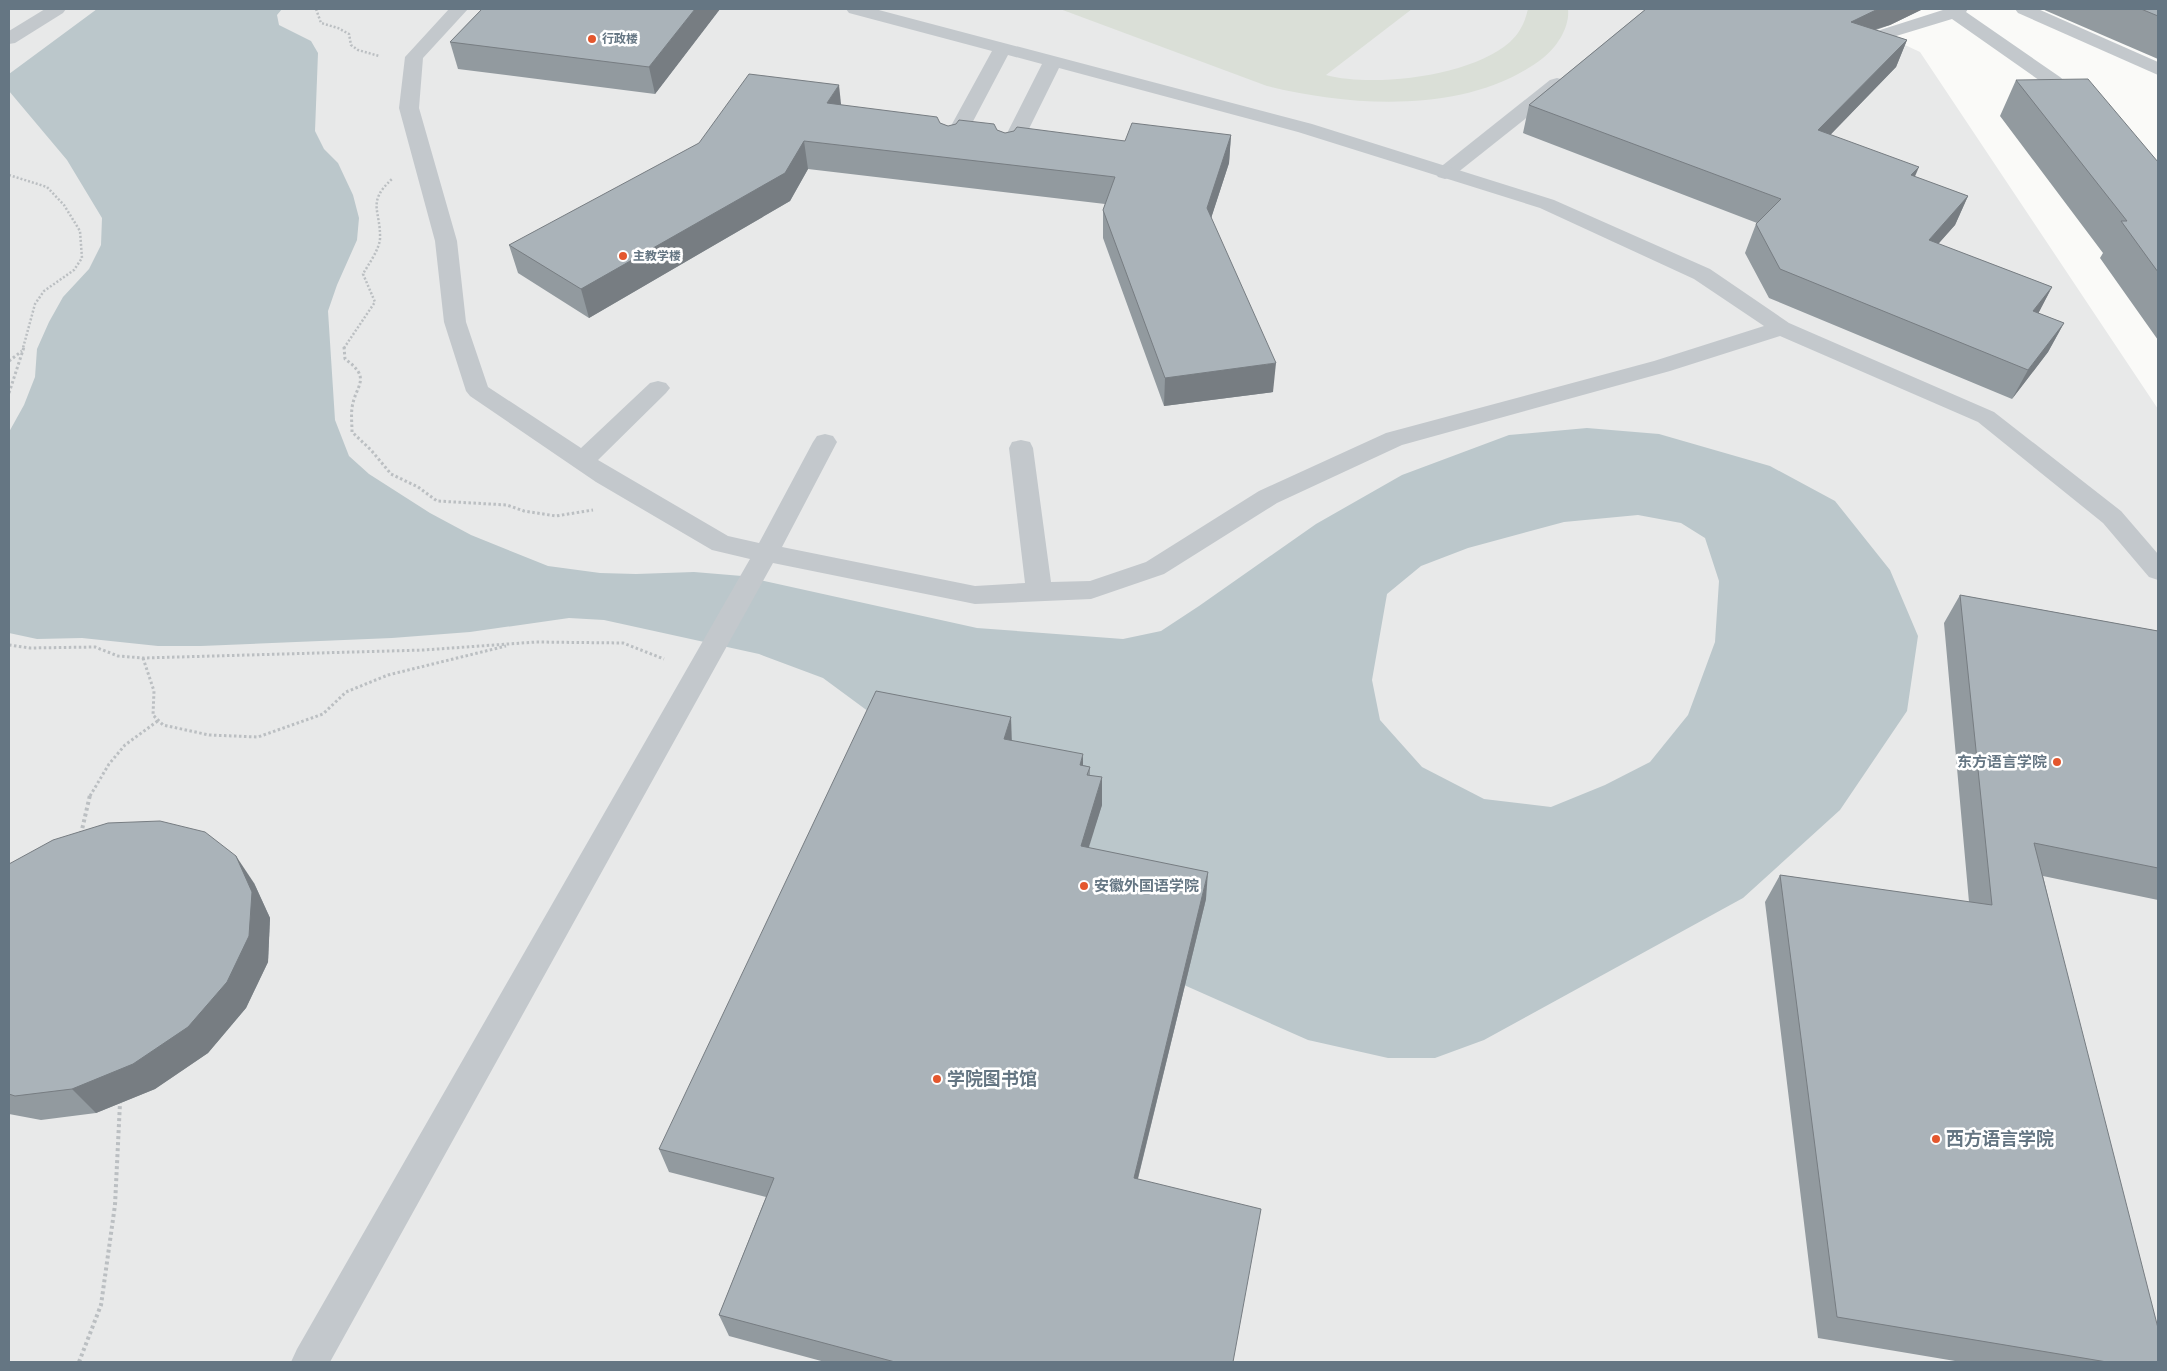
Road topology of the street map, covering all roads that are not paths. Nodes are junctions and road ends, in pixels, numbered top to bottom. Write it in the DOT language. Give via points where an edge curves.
graph roads {
  1 [pos="57,9"];
  2 [pos="459,9"];
  3 [pos="855,9"];
  4 [pos="2024,9"];
  5 [pos="1956,10"];
  6 [pos="1883,34"];
  7 [pos="9,39"];
  8 [pos="1003,47"];
  9 [pos="1053,61"];
  10 [pos="2158,69"];
  11 [pos="1574,71"];
  12 [pos="2091,113"];
  13 [pos="950,146"];
  14 [pos="1007,154"];
  15 [pos="1445,172"];
  16 [pos="1781,328"];
  17 [pos="658,388"];
  18 [pos="825,442"];
  19 [pos="1021,448"];
  20 [pos="582,461"];
  21 [pos="762,560"];
  22 [pos="2158,571"];
  23 [pos="1040,592"];
  24 [pos="310,1362"];
  1 -- 7 [label="street"];
  2 -- 20 [label="street" via="414,57 409,108 446,241 455,322 478,391"];
  3 -- 8 [label="street"];
  4 -- 10 [label="street"];
  5 -- 6 [label="street"];
  5 -- 12 [label="street"];
  8 -- 9 [label="street"];
  8 -- 13 [label="street"];
  9 -- 14 [label="street"];
  9 -- 15 [label="street" via="1305,128"];
  11 -- 15 [label="street"];
  15 -- 16 [label="street" via="1547,204 1702,274"];
  16 -- 22 [label="street" via="1986,417 2112,517"];
  16 -- 23 [label="street" via="1662,366 1394,440 1268,496 1155,568 1091,590"];
  17 -- 20 [label="street"];
  18 -- 21 [label="street"];
  19 -- 23 [label="street"];
  20 -- 21 [label="street" via="721,544"];
  21 -- 23 [label="street" via="975,595"];
  21 -- 24 [label="street"];
}
